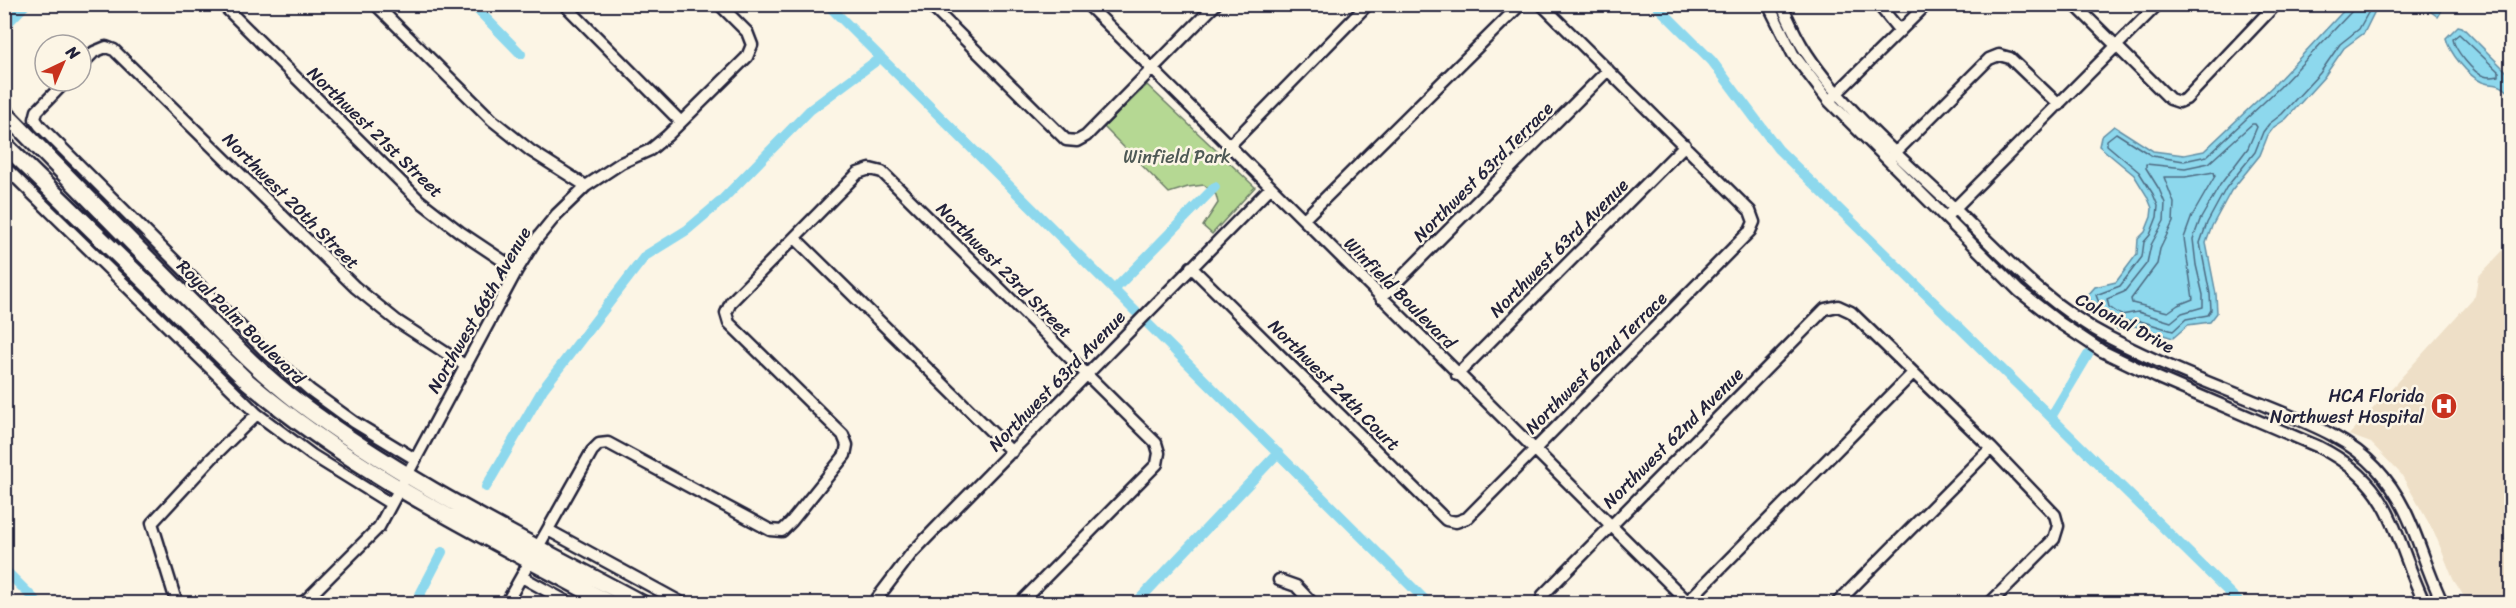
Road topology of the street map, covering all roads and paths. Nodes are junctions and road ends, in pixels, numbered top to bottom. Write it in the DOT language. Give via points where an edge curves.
graph roads {
  1 [pos="222,4"];
  2 [pos="375,4"];
  3 [pos="564,4"];
  4 [pos="719,4"];
  5 [pos="929,4"];
  6 [pos="1087,4"];
  7 [pos="1216,4"];
  8 [pos="1368,4"];
  9 [pos="1521,4"];
  10 [pos="1541,4"];
  11 [pos="1768,4"];
  12 [pos="1781,4"];
  13 [pos="1878,4"];
  14 [pos="1927,4"];
  15 [pos="2074,4"];
  16 [pos="2158,4"];
  17 [pos="2276,4"];
  18 [pos="1900,31"];
  19 [pos="2115,47"];
  20 [pos="93,53"];
  21 [pos="1152,70"];
  22 [pos="1608,70"];
  23 [pos="54,93"];
  24 [pos="1838,93"];
  25 [pos="1829,101"];
  26 [pos="2060,105"];
  27 [pos="4,112"];
  28 [pos="681,122"];
  29 [pos="4,144"];
  30 [pos="1684,145"];
  31 [pos="1228,146"];
  32 [pos="1896,152"];
  33 [pos="1887,161"];
  34 [pos="10,172"];
  35 [pos="586,186"];
  36 [pos="1271,187"];
  37 [pos="1955,209"];
  38 [pos="1945,218"];
  39 [pos="1304,219"];
  40 [pos="795,238"];
  41 [pos="1191,267"];
  42 [pos="517,270"];
  43 [pos="1381,298"];
  44 [pos="2110,338"];
  45 [pos="2102,351"];
  46 [pos="2162,363"];
  47 [pos="466,366"];
  48 [pos="1913,373"];
  49 [pos="1086,375"];
  50 [pos="1457,375"];
  51 [pos="2156,377"];
  52 [pos="2232,392"];
  53 [pos="2226,407"];
  54 [pos="256,414"];
  55 [pos="1991,448"];
  56 [pos="1533,450"];
  57 [pos="1012,452"];
  58 [pos="415,459"];
  59 [pos="403,481"];
  60 [pos="392,504"];
  61 [pos="1456,522"];
  62 [pos="1610,525"];
  63 [pos="548,530"];
  64 [pos="535,554"];
  65 [pos="522,577"];
  66 [pos="1279,580"];
  67 [pos="1689,602"];
  68 [pos="177,603"];
  69 [pos="302,603"];
  70 [pos="506,603"];
  71 [pos="571,603"];
  72 [pos="610,603"];
  73 [pos="643,603"];
  74 [pos="684,603"];
  75 [pos="873,603"];
  76 [pos="1018,603"];
  77 [pos="1313,603"];
  78 [pos="1540,603"];
  79 [pos="1836,603"];
  80 [pos="1989,603"];
  81 [pos="2425,603"];
  82 [pos="2443,603"];
  1 -- 42 [label="street, Northwest 21st Street" via="420,201"];
  2 -- 35 [label="street" via="492,120"];
  3 -- 28 [label="street"];
  4 -- 28 [label="street, Northwest 66th Avenue" via="747,32 752,45 747,57"];
  5 -- 21 [label="street" via="1066,140 1077,141 1086,136"];
  6 -- 21 [label="street, Winfield Boulevard"];
  7 -- 21 [label="street"];
  8 -- 31 [label="street"];
  9 -- 39 [label="street"];
  10 -- 22 [label="street"];
  11 -- 25 [label="street, Colonial Drive" via="1793,54"];
  12 -- 24 [label="street, Colonial Drive" via="1803,47"];
  13 -- 18 [label="street"];
  14 -- 18 [label="street"];
  15 -- 19 [label="street"];
  16 -- 19 [label="street"];
  17 -- 19 [label="street" via="2179,102 2170,99"];
  18 -- 24 [label="street"];
  19 -- 26 [label="street"];
  20 -- 47 [label="street, Northwest 20th Street" via="106,47 123,58 355,287"];
  21 -- 31 [label="street, Winfield Boulevard"];
  22 -- 30 [label="street"];
  22 -- 43 [label="street, Northwest 63rd Terrace"];
  23 -- 58 [label="street" via="37,111 35,119 40,126 266,352 345,416"];
  24 -- 25 [label="street"];
  24 -- 32 [label="street, Colonial Drive"];
  25 -- 33 [label="street, Colonial Drive"];
  26 -- 32 [label="street" via="2010,58 1999,55 1989,58"];
  26 -- 37 [label="street"];
  27 -- 59 [label="main road, Royal Palm Boulevard" via="258,368"];
  28 -- 35 [label="street, Northwest 66th Avenue" via="650,150 621,162"];
  29 -- 59 [label="main road, Royal Palm Boulevard" via="285,414 332,447"];
  30 -- 50 [label="street, Northwest 63rd Avenue"];
  30 -- 56 [label="street, Northwest 62nd Terrace" via="1750,211 1754,222 1750,231"];
  31 -- 36 [label="street, Winfield Boulevard"];
  32 -- 33 [label="street"];
  32 -- 37 [label="street, Colonial Drive"];
  33 -- 38 [label="street, Colonial Drive"];
  34 -- 54 [label="street"];
  35 -- 42 [label="street, Northwest 66th Avenue" via="557,214"];
  36 -- 39 [label="street, Winfield Boulevard"];
  36 -- 41 [label="street, Northwest 63rd Avenue"];
  37 -- 38 [label="street"];
  37 -- 44 [label="street, Colonial Drive" via="2027,281"];
  38 -- 45 [label="street, Colonial Drive" via="2019,291"];
  39 -- 43 [label="street, Winfield Boulevard"];
  40 -- 49 [label="street, Northwest 23rd Street" via="858,173 870,169 882,172"];
  40 -- 57 [label="street"];
  40 -- 63 [label="street" via="731,303 726,313 729,323 843,435 847,445 845,455 782,531 771,530 608,443 591,451"];
  41 -- 49 [label="street, Northwest 63rd Avenue"];
  41 -- 61 [label="street, Northwest 24th Court" via="1446,519"];
  42 -- 47 [label="street, Northwest 66th Avenue"];
  43 -- 50 [label="street, Winfield Boulevard"];
  44 -- 45 [label="street"];
  44 -- 46 [label="street, Colonial Drive"];
  45 -- 51 [label="street, Colonial Drive"];
  46 -- 51 [label="street"];
  46 -- 52 [label="street, Colonial Drive"];
  47 -- 58 [label="street, Northwest 66th Avenue"];
  48 -- 55 [label="street"];
  48 -- 62 [label="street, Northwest 62nd Avenue" via="1851,312 1838,306 1825,309"];
  48 -- 67 [label="street"];
  49 -- 57 [label="street, Northwest 63rd Avenue"];
  49 -- 76 [label="street, Northwest 23rd Street" via="1156,443 1157,464"];
  50 -- 56 [label="street, Winfield Boulevard"];
  51 -- 53 [label="street, Colonial Drive"];
  52 -- 53 [label="street"];
  52 -- 82 [label="street, Colonial Drive" via="2347,444 2374,466 2410,516"];
  53 -- 81 [label="street, Colonial Drive" via="2319,447 2364,478 2397,529"];
  54 -- 60 [label="street" via="312,455"];
  54 -- 68 [label="street" via="152,523"];
  55 -- 79 [label="street"];
  55 -- 80 [label="street" via="2055,515 2058,526 2054,539"];
  56 -- 61 [label="street, Northwest 62nd Terrace" via="1467,518"];
  56 -- 62 [label="street, Winfield Boulevard"];
  57 -- 75 [label="street, Northwest 63rd Avenue" via="911,554"];
  58 -- 59 [label="street, Northwest 66th Avenue"];
  59 -- 60 [label="street, Northwest 66th Avenue"];
  59 -- 64 [label="main road, Royal Palm Boulevard"];
  60 -- 69 [label="street, Northwest 66th Avenue" via="379,527"];
  62 -- 67 [label="street, Winfield Boulevard"];
  62 -- 78 [label="street, Northwest 62nd Avenue" via="1543,595"];
  63 -- 64 [label="street"];
  63 -- 74 [label="street"];
  64 -- 65 [label="street"];
  64 -- 72 [label="main road, Royal Palm Boulevard"];
  64 -- 73 [label="main road, Royal Palm Boulevard"];
  65 -- 70 [label="street"];
  65 -- 71 [label="street"];
  66 -- 77 [label="street" via="1296,586"];
}
